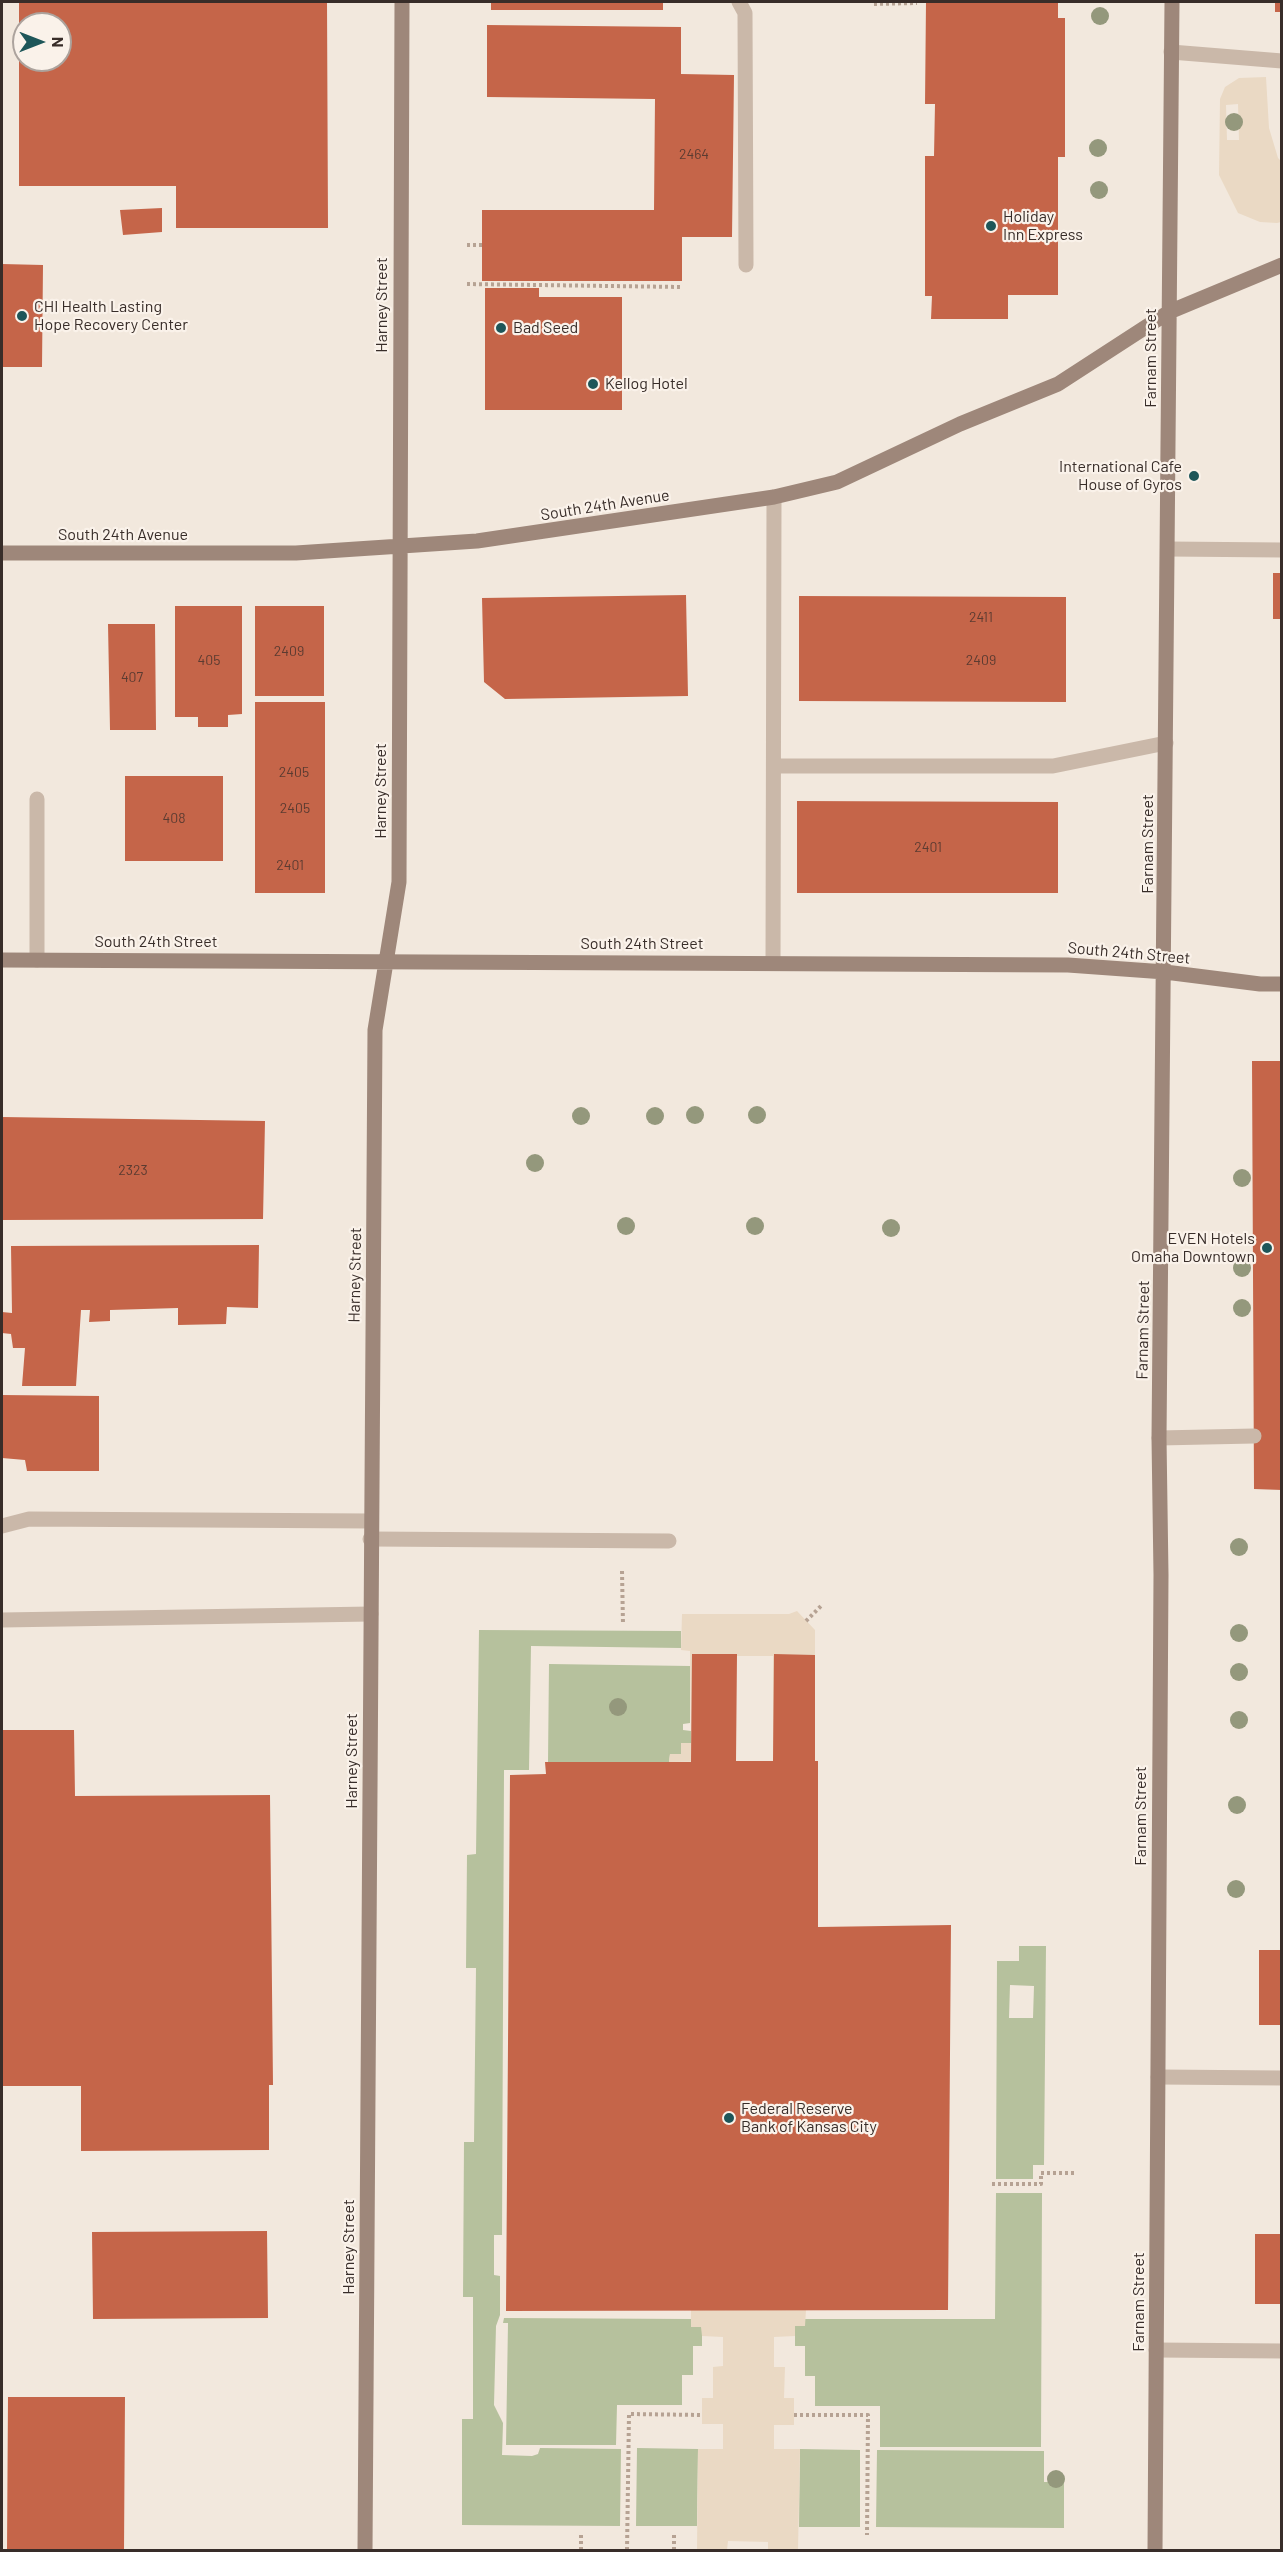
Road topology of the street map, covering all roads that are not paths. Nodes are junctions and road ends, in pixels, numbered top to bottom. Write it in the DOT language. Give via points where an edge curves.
graph roads {
  1 [pos="402,2"];
  2 [pos="740,2"];
  3 [pos="1172,2"];
  4 [pos="1171,52"];
  5 [pos="1281,61"];
  6 [pos="746,265"];
  7 [pos="1281,265"];
  8 [pos="1169,312"];
  9 [pos="774,497"];
  10 [pos="399,546"];
  11 [pos="1168,549"];
  12 [pos="1281,550"];
  13 [pos="2,553"];
  14 [pos="1166,743"];
  15 [pos="774,766"];
  16 [pos="37,799"];
  17 [pos="2,960"];
  18 [pos="37,960"];
  19 [pos="387,961"];
  20 [pos="773,963"];
  21 [pos="1165,972"];
  22 [pos="1281,984"];
  23 [pos="1254,1436"];
  24 [pos="1160,1438"];
  25 [pos="370,1521"];
  26 [pos="2,1526"];
  27 [pos="370,1539"];
  28 [pos="669,1541"];
  29 [pos="371,1614"];
  30 [pos="2,1620"];
  31 [pos="1158,2077"];
  32 [pos="1281,2078"];
  33 [pos="1156,2350"];
  34 [pos="1281,2351"];
  35 [pos="365,2550"];
  36 [pos="1155,2550"];
  1 -- 10 [label="main road, Harney Street"];
  2 -- 6 [label="lane" via="745,13"];
  3 -- 4 [label="main road, Farnam Street"];
  4 -- 5 [label="lane"];
  4 -- 8 [label="main road, Farnam Street"];
  7 -- 8 [label="main road, South 24th Avenue"];
  8 -- 9 [label="main road, South 24th Avenue" via="1058,384 960,424 837,482"];
  8 -- 11 [label="main road, Farnam Street"];
  9 -- 10 [label="main road, South 24th Avenue" via="527,536"];
  9 -- 15 [label="lane"];
  10 -- 13 [label="main road, South 24th Avenue" via="296,553"];
  10 -- 19 [label="main road, Harney Street" via="399,882"];
  11 -- 12 [label="lane"];
  11 -- 14 [label="main road, Farnam Street"];
  14 -- 15 [label="lane" via="1053,766"];
  14 -- 21 [label="main road, Farnam Street"];
  15 -- 20 [label="lane"];
  16 -- 18 [label="lane"];
  17 -- 18 [label="main road, South 24th Street"];
  18 -- 19 [label="main road, South 24th Street"];
  19 -- 20 [label="main road, South 24th Street"];
  19 -- 25 [label="main road, Harney Street" via="375,1030"];
  20 -- 21 [label="main road, South 24th Street" via="1068,965"];
  21 -- 22 [label="main road, South 24th Street"];
  21 -- 24 [label="main road, Farnam Street"];
  23 -- 24 [label="lane"];
  24 -- 31 [label="main road, Farnam Street"];
  25 -- 26 [label="lane" via="29,1520"];
  25 -- 27 [label="main road, Harney Street"];
  27 -- 28 [label="lane"];
  27 -- 29 [label="main road, Harney Street"];
  29 -- 30 [label="lane"];
  29 -- 35 [label="main road, Harney Street"];
  31 -- 32 [label="lane"];
  31 -- 33 [label="main road, Farnam Street"];
  33 -- 34 [label="lane"];
  33 -- 36 [label="main road, Farnam Street"];
}
